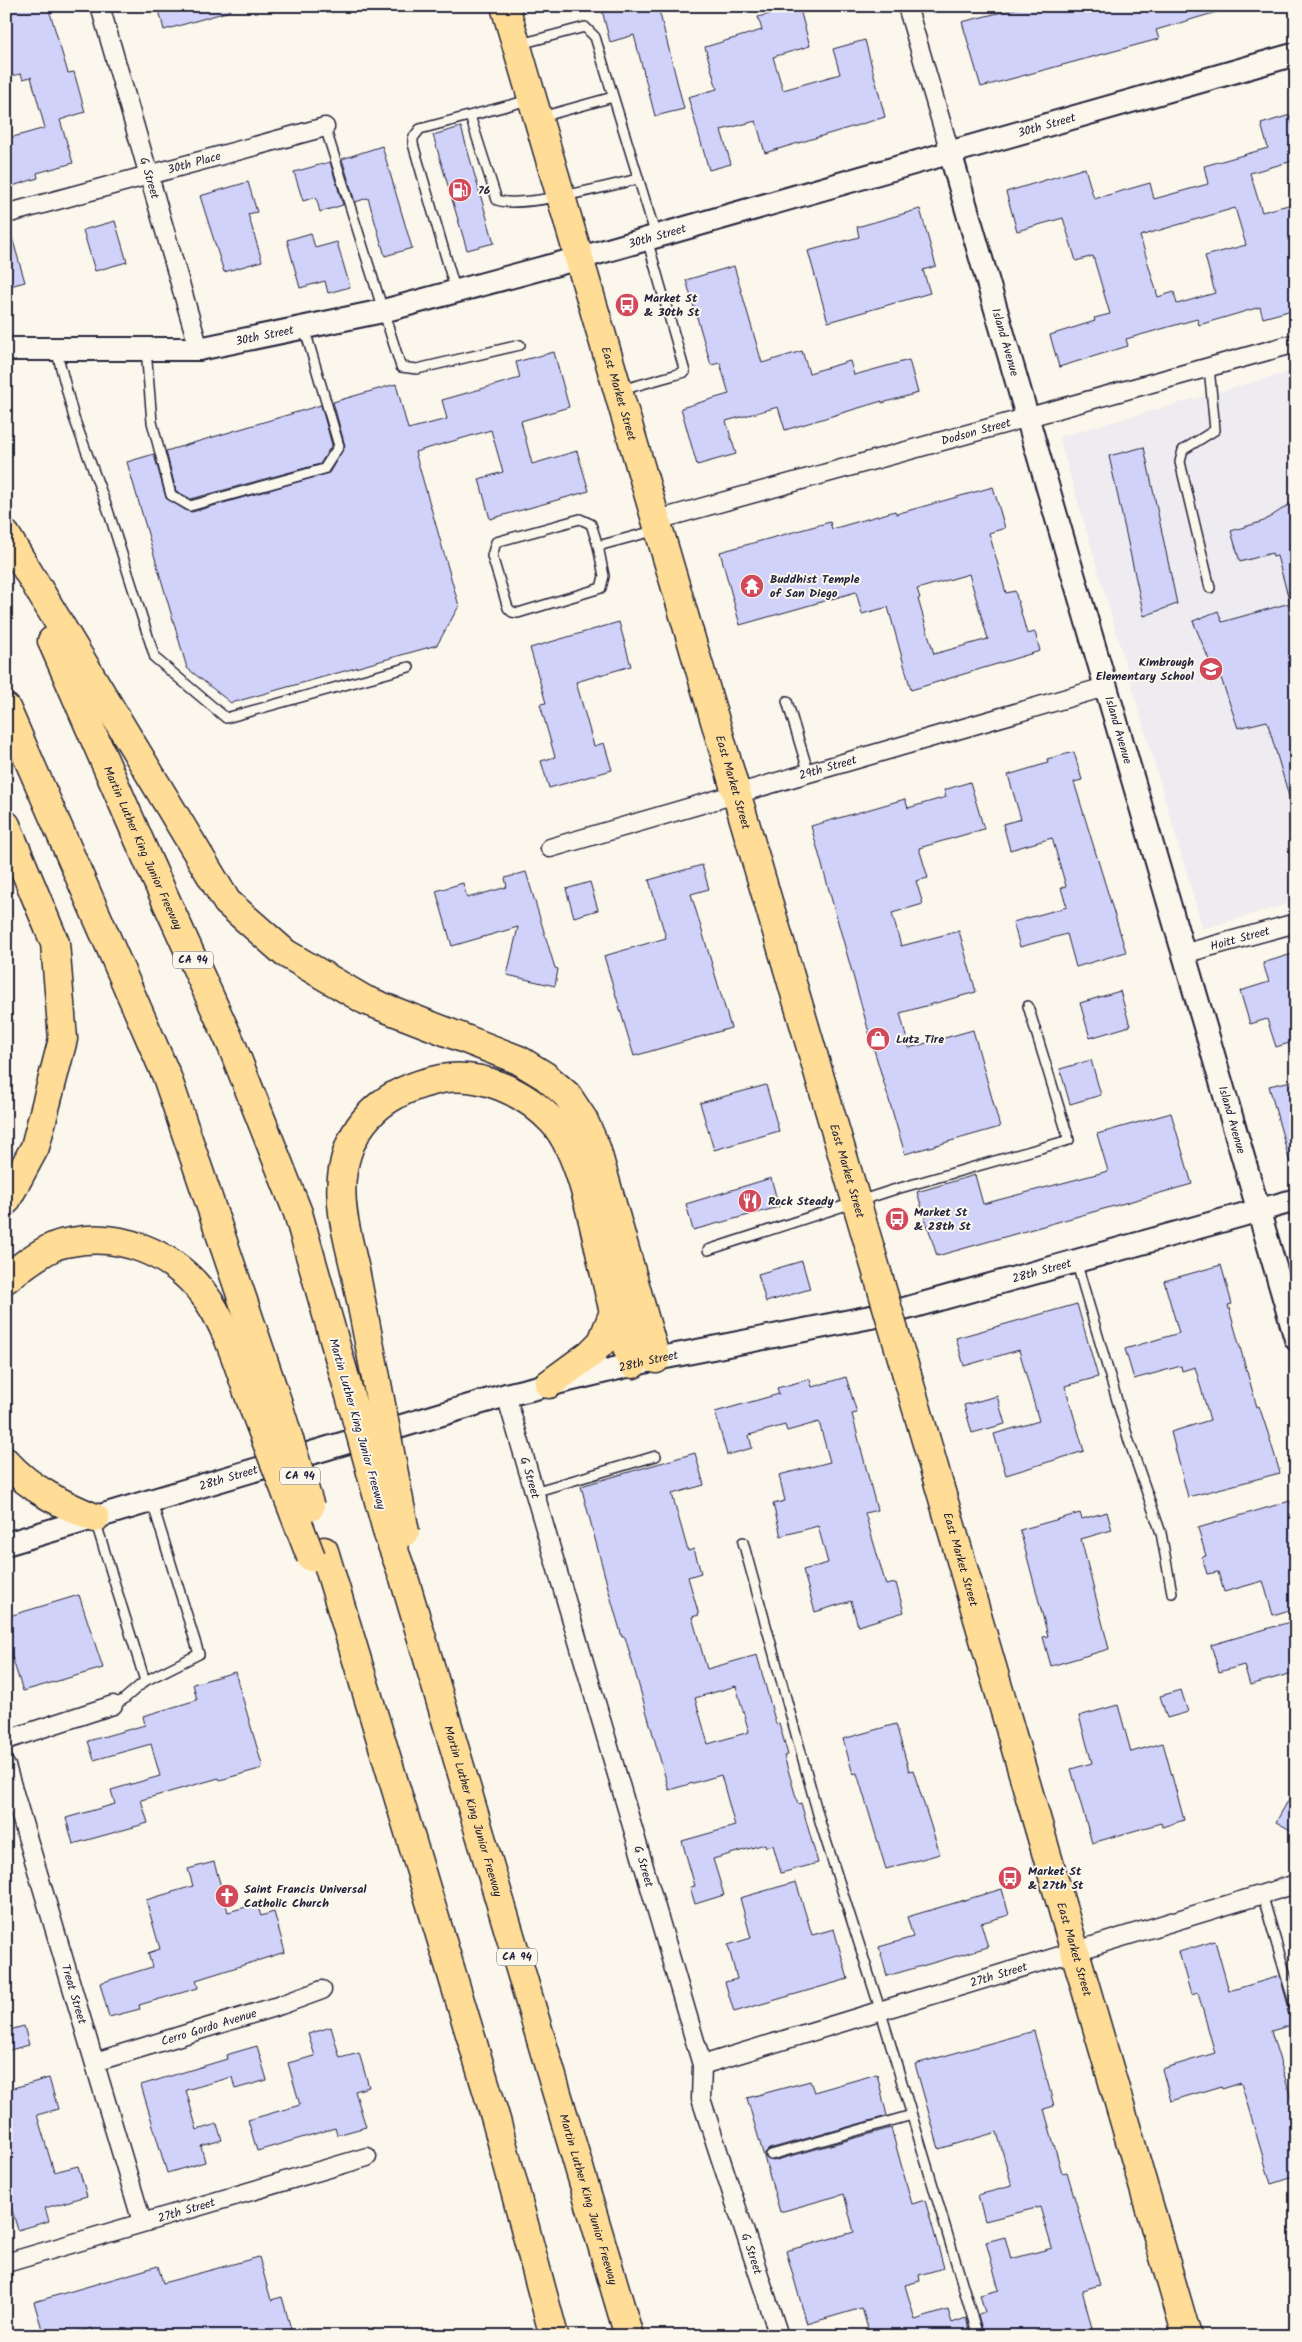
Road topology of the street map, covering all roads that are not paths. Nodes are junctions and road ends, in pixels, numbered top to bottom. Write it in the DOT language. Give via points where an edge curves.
graph roads {
  1 [pos="100,6"];
  2 [pos="505,6"];
  3 [pos="907,6"];
  4 [pos="517,45"];
  5 [pos="1296,54"];
  6 [pos="614,98"];
  7 [pos="536,108"];
  8 [pos="470,116"];
  9 [pos="325,127"];
  10 [pos="950,152"];
  11 [pos="148,175"];
  12 [pos="638,179"];
  13 [pos="562,196"];
  14 [pos="6,214"];
  15 [pos="651,237"];
  16 [pos="580,258"];
  17 [pos="456,292"];
  18 [pos="383,311"];
  19 [pos="304,327"];
  20 [pos="1296,343"];
  21 [pos="520,345"];
  22 [pos="146,348"];
  23 [pos="6,349"];
  24 [pos="56,349"];
  25 [pos="199,349"];
  26 [pos="1209,367"];
  27 [pos="619,390"];
  28 [pos="1028,418"];
  29 [pos="658,525"];
  30 [pos="6,535"];
  31 [pos="6,541"];
  32 [pos="598,546"];
  33 [pos="1210,588"];
  34 [pos="410,667"];
  35 [pos="1105,686"];
  36 [pos="787,701"];
  37 [pos="6,708"];
  38 [pos="809,774"];
  39 [pos="738,795"];
  40 [pos="6,824"];
  41 [pos="550,848"];
  42 [pos="1296,923"];
  43 [pos="1183,954"];
  44 [pos="1028,1006"];
  45 [pos="1296,1200"];
  46 [pos="6,1202"];
  47 [pos="856,1202"];
  48 [pos="1258,1211"];
  49 [pos="708,1250"];
  50 [pos="1076,1260"];
  51 [pos="6,1279"];
  52 [pos="614,1312"];
  53 [pos="1296,1339"];
  54 [pos="645,1361"];
  55 [pos="549,1384"];
  56 [pos="506,1395"];
  57 [pos="266,1405"];
  58 [pos="656,1456"];
  59 [pos="6,1462"];
  60 [pos="534,1492"];
  61 [pos="152,1502"];
  62 [pos="95,1518"];
  63 [pos="396,1533"];
  64 [pos="743,1542"];
  65 [pos="6,1544"];
  66 [pos="1172,1593"];
  67 [pos="145,1681"];
  68 [pos="113,1705"];
  69 [pos="6,1740"];
  70 [pos="6,1766"];
  71 [pos="1296,1884"];
  72 [pos="1262,1894"];
  73 [pos="1075,1950"];
  74 [pos="322,1990"];
  75 [pos="880,2010"];
  76 [pos="1296,2010"];
  77 [pos="95,2062"];
  78 [pos="702,2065"];
  79 [pos="912,2115"];
  80 [pos="771,2154"];
  81 [pos="367,2158"];
  82 [pos="142,2222"];
  83 [pos="6,2263"];
  84 [pos="554,2336"];
  85 [pos="629,2336"];
  86 [pos="779,2336"];
  87 [pos="978,2336"];
  88 [pos="1187,2336"];
  1 -- 11 [label="street, G Street"];
  2 -- 4 [label="main road, East Market Street"];
  3 -- 10 [label="street, Island Avenue"];
  4 -- 6 [label="lane" via="585,27 595,37"];
  4 -- 7 [label="main road, East Market Street"];
  5 -- 10 [label="street, 30th Street"];
  6 -- 7 [label="lane"];
  6 -- 12 [label="lane"];
  7 -- 8 [label="lane"];
  7 -- 13 [label="main road, East Market Street"];
  8 -- 13 [label="lane" via="497,200 506,204"];
  8 -- 17 [label="lane" via="420,129 413,138"];
  9 -- 11 [label="street, 30th Place"];
  9 -- 18 [label="lane"];
  10 -- 15 [label="street, 30th Street"];
  10 -- 28 [label="street, Island Avenue"];
  11 -- 14 [label="street, 30th Place"];
  11 -- 25 [label="street, G Street"];
  12 -- 13 [label="lane"];
  12 -- 15 [label="lane"];
  13 -- 16 [label="main road, East Market Street"];
  15 -- 16 [label="street, 30th Street"];
  15 -- 27 [label="lane" via="685,372"];
  16 -- 17 [label="street, 30th Street"];
  16 -- 27 [label="main road, East Market Street"];
  17 -- 18 [label="street, 30th Street"];
  18 -- 19 [label="street, 30th Street"];
  18 -- 21 [label="lane" via="401,367 417,369"];
  19 -- 22 [label="lane" via="339,446 324,469 190,506 171,495 158,453"];
  19 -- 25 [label="street, 30th Street"];
  20 -- 26 [label="street, Dodson Street"];
  22 -- 24 [label="street, 30th Street"];
  22 -- 25 [label="street, 30th Street"];
  23 -- 24 [label="street, 30th Street"];
  24 -- 34 [label="lane" via="74,418 108,510 154,658 226,718"];
  26 -- 28 [label="street, Dodson Street"];
  26 -- 33 [label="lane" via="1216,430 1183,450 1180,462"];
  27 -- 29 [label="main road, East Market Street"];
  28 -- 29 [label="street, Dodson Street"];
  28 -- 35 [label="street, Island Avenue"];
  29 -- 32 [label="lane"];
  29 -- 39 [label="main road, East Market Street"];
  30 -- 54 [label="main road" via="227,902 285,953 365,1000 519,1060 567,1095 583,1119 596,1148"];
  31 -- 63 [label="main road, Martin Luther King Junior Freeway / CA 94, bridge" via="232,1046 298,1213 349,1392"];
  32 -- 32 [label="lane" via="591,524 580,518 496,542 492,556 508,608 518,613 601,588 604,576"];
  35 -- 38 [label="street, 29th Street"];
  35 -- 43 [label="street, Island Avenue"];
  36 -- 38 [label="lane"];
  37 -- 57 [label="main road, CA 94" via="167,1077"];
  38 -- 39 [label="street, 29th Street"];
  39 -- 41 [label="street, 29th Street"];
  39 -- 47 [label="main road, East Market Street"];
  40 -- 46 [label="main road" via="55,943 64,1038 35,1147"];
  42 -- 43 [label="street, Hoitt Street"];
  43 -- 48 [label="street, Island Avenue"];
  44 -- 47 [label="lane" via="1069,1140"];
  45 -- 48 [label="street, 28th Street"];
  47 -- 49 [label="lane"];
  47 -- 73 [label="main road, East Market Street, bridge"];
  48 -- 50 [label="street, 28th Street"];
  48 -- 53 [label="street, Island Avenue"];
  50 -- 54 [label="street, 28th Street" via="886,1314"];
  50 -- 66 [label="lane" via="1129,1441 1161,1533"];
  51 -- 57 [label="main road" via="54,1246 89,1238 117,1240 175,1264 202,1292 221,1321"];
  52 -- 54 [label="main road"];
  52 -- 55 [label="main road" via="602,1342"];
  52 -- 63 [label="main road, bridge" via="582,1179 553,1122 525,1098 493,1083 454,1077 420,1083 385,1099 364,1120 350,1145 343,1170 342,1196 376,1378"];
  54 -- 55 [label="street, 28th Street"];
  55 -- 56 [label="street, 28th Street"];
  56 -- 60 [label="street, G Street"];
  56 -- 61 [label="street, 28th Street"];
  57 -- 84 [label="main road, CA 94, bridge" via="369,1700 496,2120"];
  58 -- 60 [label="lane"];
  59 -- 62 [label="main road" via="50,1499"];
  60 -- 78 [label="street, G Street"];
  61 -- 62 [label="street, 28th Street"];
  61 -- 67 [label="lane" via="199,1654"];
  62 -- 65 [label="street, 28th Street"];
  62 -- 67 [label="lane"];
  63 -- 85 [label="main road, Martin Luther King Junior Freeway / CA 94" via="404,1578"];
  64 -- 75 [label="lane" via="821,1825"];
  67 -- 68 [label="lane"];
  68 -- 69 [label="street"];
  70 -- 77 [label="street, Treat Street"];
  71 -- 72 [label="street, 27th Street"];
  72 -- 73 [label="street, 27th Street"];
  72 -- 76 [label="lane"];
  73 -- 75 [label="street, 27th Street"];
  73 -- 88 [label="main road, East Market Street"];
  74 -- 77 [label="street, Cerro Gordo Avenue"];
  75 -- 78 [label="street, 27th Street"];
  75 -- 79 [label="lane"];
  77 -- 82 [label="street, Treat Street"];
  78 -- 86 [label="street, G Street" via="701,2099"];
  79 -- 80 [label="lane"];
  79 -- 87 [label="lane"];
  81 -- 82 [label="street, 27th Street"];
  82 -- 83 [label="street, 27th Street"];
}
